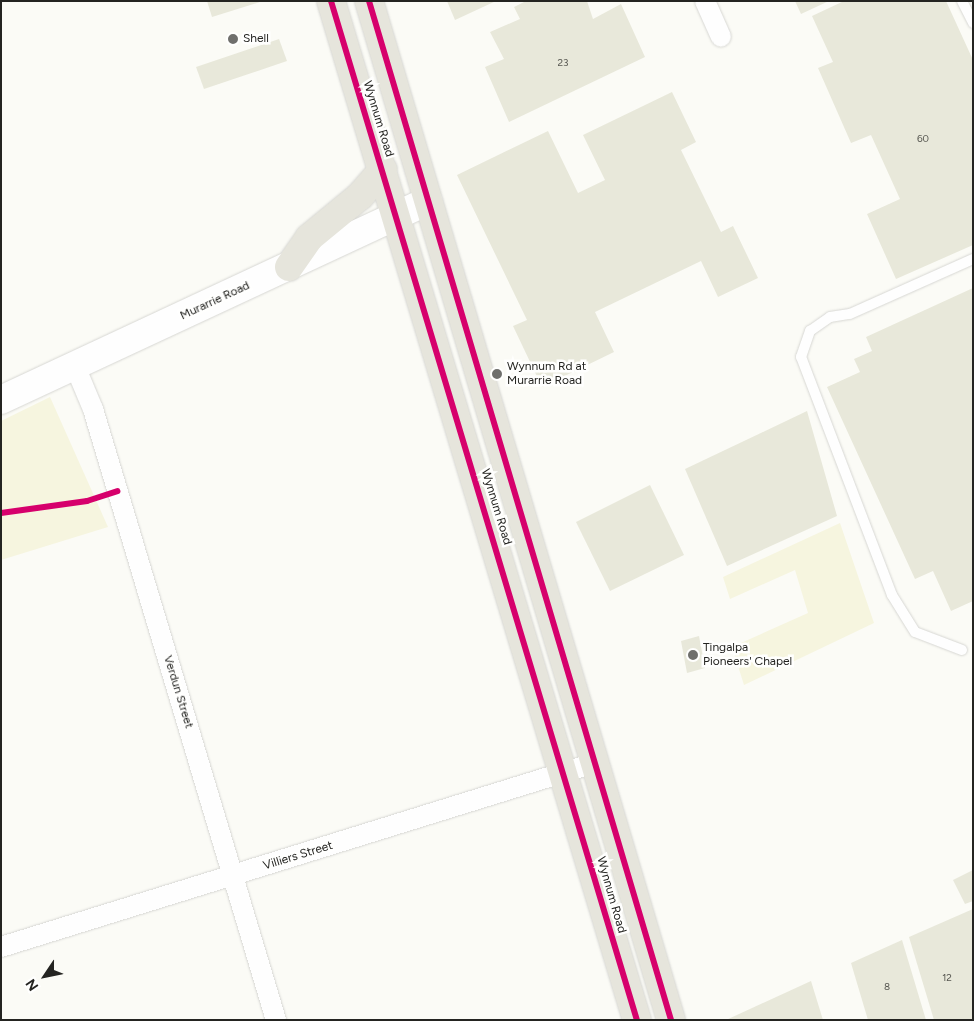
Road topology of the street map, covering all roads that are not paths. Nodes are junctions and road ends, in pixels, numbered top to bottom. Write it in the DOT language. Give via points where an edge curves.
graph roads {
  1 [pos="331,1"];
  2 [pos="369,1"];
  3 [pos="705,1"];
  4 [pos="962,1"];
  5 [pos="973,23"];
  6 [pos="721,37"];
  7 [pos="382,170"];
  8 [pos="428,201"];
  9 [pos="395,214"];
  10 [pos="973,259"];
  11 [pos="289,268"];
  12 [pos="75,366"];
  13 [pos="1,400"];
  14 [pos="962,650"];
  15 [pos="594,763"];
  16 [pos="564,773"];
  17 [pos="233,876"];
  18 [pos="1,947"];
  19 [pos="276,1020"];
  20 [pos="636,1020"];
  21 [pos="671,1020"];
  1 -- 7 [label="main road, Wynnum Road"];
  2 -- 8 [label="main road, Wynnum Road"];
  3 -- 6 [label="street"];
  4 -- 5 [label="lane"];
  7 -- 9 [label="main road, Wynnum Road"];
  7 -- 11 [label="main road" via="349,206 309,238"];
  8 -- 9 [label="street, Murarrie Road"];
  8 -- 15 [label="main road, Wynnum Road"];
  9 -- 11 [label="street, Murarrie Road"];
  9 -- 16 [label="main road, Wynnum Road"];
  10 -- 14 [label="lane" via="850,314 830,317 810,331 801,357 892,595 915,632"];
  11 -- 12 [label="street, Murarrie Road"];
  12 -- 13 [label="street, Murarrie Road"];
  12 -- 17 [label="street, Verdun Street" via="93,409"];
  15 -- 16 [label="street, Villiers Street"];
  15 -- 21 [label="main road, Wynnum Road"];
  16 -- 17 [label="street, Villiers Street"];
  16 -- 20 [label="main road, Wynnum Road"];
  17 -- 18 [label="street, Villiers Street"];
  17 -- 19 [label="street, Verdun Street"];
}
